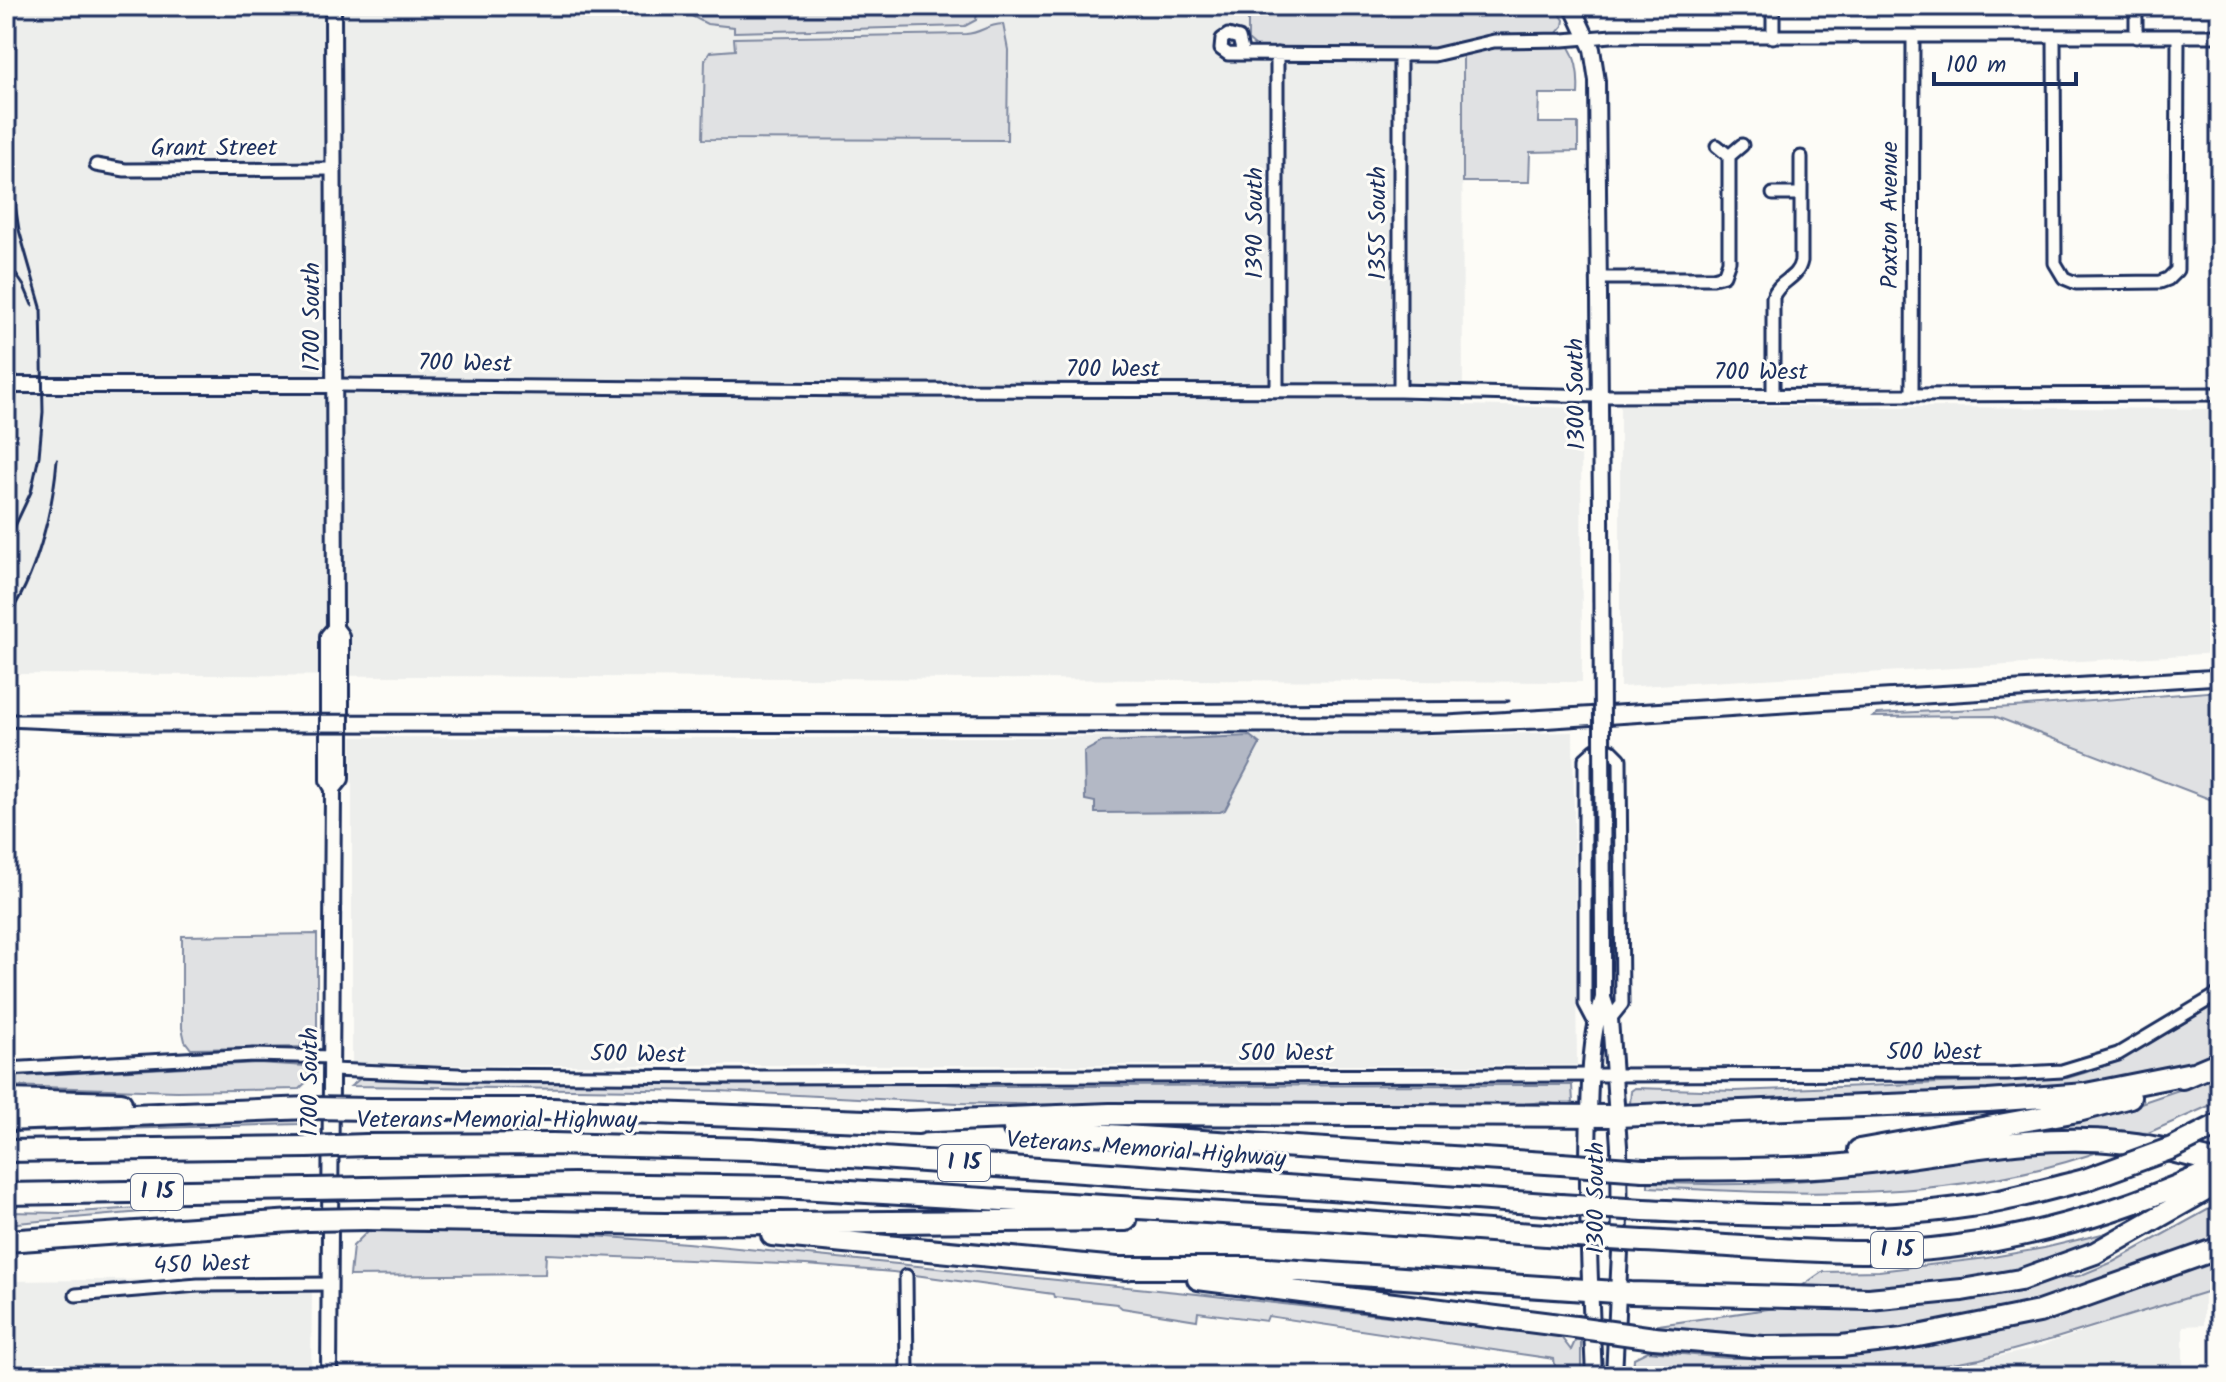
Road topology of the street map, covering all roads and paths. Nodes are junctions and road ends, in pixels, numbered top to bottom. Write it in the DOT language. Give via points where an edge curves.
graph roads {
  1 [pos="333,6"];
  2 [pos="1572,6"];
  3 [pos="1773,6"];
  4 [pos="2136,6"];
  5 [pos="2220,36"];
  6 [pos="1773,37"];
  7 [pos="1913,37"];
  8 [pos="2054,37"];
  9 [pos="2136,37"];
  10 [pos="2178,37"];
  11 [pos="1588,38"];
  12 [pos="1243,54"];
  13 [pos="1277,54"];
  14 [pos="1400,56"];
  15 [pos="1742,145"];
  16 [pos="1717,146"];
  17 [pos="1729,156"];
  18 [pos="1801,157"];
  19 [pos="96,165"];
  20 [pos="334,169"];
  21 [pos="1773,194"];
  22 [pos="1801,194"];
  23 [pos="1598,278"];
  24 [pos="6,385"];
  25 [pos="334,385"];
  26 [pos="1277,391"];
  27 [pos="1400,391"];
  28 [pos="1912,393"];
  29 [pos="1773,394"];
  30 [pos="2220,394"];
  31 [pos="1599,396"];
  32 [pos="2220,993"];
  33 [pos="1603,998"];
  34 [pos="1610,1019"];
  35 [pos="1595,1023"];
  36 [pos="2220,1062"];
  37 [pos="332,1064"];
  38 [pos="6,1069"];
  39 [pos="2192,1073"];
  40 [pos="1591,1076"];
  41 [pos="1614,1076"];
  42 [pos="6,1100"];
  43 [pos="309,1108"];
  44 [pos="1589,1116"];
  45 [pos="1617,1116"];
  46 [pos="6,1120"];
  47 [pos="908,1122"];
  48 [pos="2220,1124"];
  49 [pos="6,1151"];
  50 [pos="2220,1165"];
  51 [pos="1725,1169"];
  52 [pos="2220,1182"];
  53 [pos="6,1194"];
  54 [pos="1322,1219"];
  55 [pos="665,1224"];
  56 [pos="7,1240"];
  57 [pos="2220,1248"];
  58 [pos="1116,1268"];
  59 [pos="906,1276"];
  60 [pos="330,1284"];
  61 [pos="1590,1290"];
  62 [pos="1617,1292"];
  63 [pos="76,1295"];
  64 [pos="329,1376"];
  65 [pos="907,1376"];
  66 [pos="1594,1376"];
  67 [pos="1614,1376"];
  1 -- 20 [label="main road, 1700 South"];
  2 -- 11 [label="main road, 1300 South"];
  3 -- 6 [label="street"];
  4 -- 9 [label="street"];
  5 -- 10 [label="street"];
  6 -- 7 [label="street"];
  6 -- 11 [label="street"];
  7 -- 8 [label="street"];
  7 -- 28 [label="street, Paxton Avenue"];
  8 -- 9 [label="street"];
  8 -- 10 [label="street" via="2055,259 2058,271 2076,283 2156,282 2174,274 2179,260"];
  9 -- 10 [label="street"];
  11 -- 14 [label="street" via="1494,41 1444,54"];
  11 -- 23 [label="main road, 1300 South" via="1597,81"];
  12 -- 13 [label="street"];
  13 -- 14 [label="street"];
  13 -- 26 [label="street, 1390 South"];
  14 -- 27 [label="street, 1355 South"];
  15 -- 17 [label="street"];
  16 -- 17 [label="street"];
  17 -- 23 [label="street" via="1729,261 1724,275"];
  18 -- 22 [label="street"];
  19 -- 20 [label="street, Grant Street" via="125,170"];
  20 -- 25 [label="main road, 1700 South"];
  21 -- 22 [label="street"];
  22 -- 29 [label="street" via="1800,266 1773,297"];
  23 -- 31 [label="main road, 1300 South"];
  24 -- 25 [label="main road, 700 West"];
  25 -- 26 [label="street, 700 West"];
  25 -- 37 [label="main road, 1700 South" via="335,628 328,636"];
  26 -- 27 [label="street, 700 West"];
  27 -- 31 [label="street, 700 West"];
  28 -- 29 [label="street, 700 West"];
  28 -- 30 [label="street, 700 West"];
  29 -- 31 [label="street, 700 West"];
  31 -- 33 [label="main road, 1300 South, bridge"];
  32 -- 41 [label="street, 500 West" via="2118,1054 2062,1071"];
  33 -- 34 [label="main road, 1300 South"];
  33 -- 35 [label="main road, 1300 South"];
  34 -- 35 [label="street, 1300 South" via="1622,1004 1620,759 1611,750 1595,750 1585,759 1585,1004"];
  34 -- 41 [label="main road, 1300 South"];
  35 -- 40 [label="main road, 1300 South"];
  36 -- 39 [label="highway"];
  37 -- 38 [label="street, 500 West" via="254,1055"];
  37 -- 40 [label="street, 500 West" via="459,1075"];
  37 -- 60 [label="main road, 1700 South"];
  39 -- 45 [label="highway" via="2086,1094"];
  39 -- 51 [label="highway" via="2161,1089 2078,1111"];
  40 -- 41 [label="street, 500 West"];
  40 -- 44 [label="main road, 1300 South"];
  41 -- 45 [label="main road, 1300 South"];
  42 -- 43 [label="highway"];
  43 -- 46 [label="highway"];
  43 -- 47 [label="highway, bridge" via="552,1109"];
  44 -- 45 [label="highway"];
  44 -- 47 [label="highway" via="1110,1114"];
  44 -- 61 [label="main road, 1300 South"];
  45 -- 62 [label="main road, 1300 South"];
  47 -- 51 [label="highway, bridge" via="1643,1170"];
  48 -- 49 [label="highway, Veterans Memorial Highway / I 15, bridge" via="2085,1180 1986,1204 1902,1214 1787,1217 751,1149 552,1144"];
  50 -- 51 [label="highway" via="2158,1148 2077,1140 1832,1166"];
  50 -- 54 [label="highway, I 15, bridge" via="2146,1199 2055,1227 1950,1247 1863,1252"];
  52 -- 62 [label="highway" via="2095,1253 2020,1280 1869,1299"];
  53 -- 54 [label="highway, I 15, bridge" via="573,1184 782,1187"];
  54 -- 55 [label="highway"];
  55 -- 56 [label="highway, bridge" via="307,1220"];
  55 -- 58 [label="highway"];
  57 -- 58 [label="highway, bridge" via="2039,1312 1841,1346 1763,1347 1654,1338"];
  58 -- 61 [label="highway" via="1252,1268"];
  59 -- 65 [label="street"];
  60 -- 63 [label="street, 450 West" via="198,1285"];
  60 -- 64 [label="main road, 1700 South"];
  61 -- 62 [label="highway"];
  61 -- 66 [label="main road, 1300 South"];
  62 -- 67 [label="main road, 1300 South"];
}
